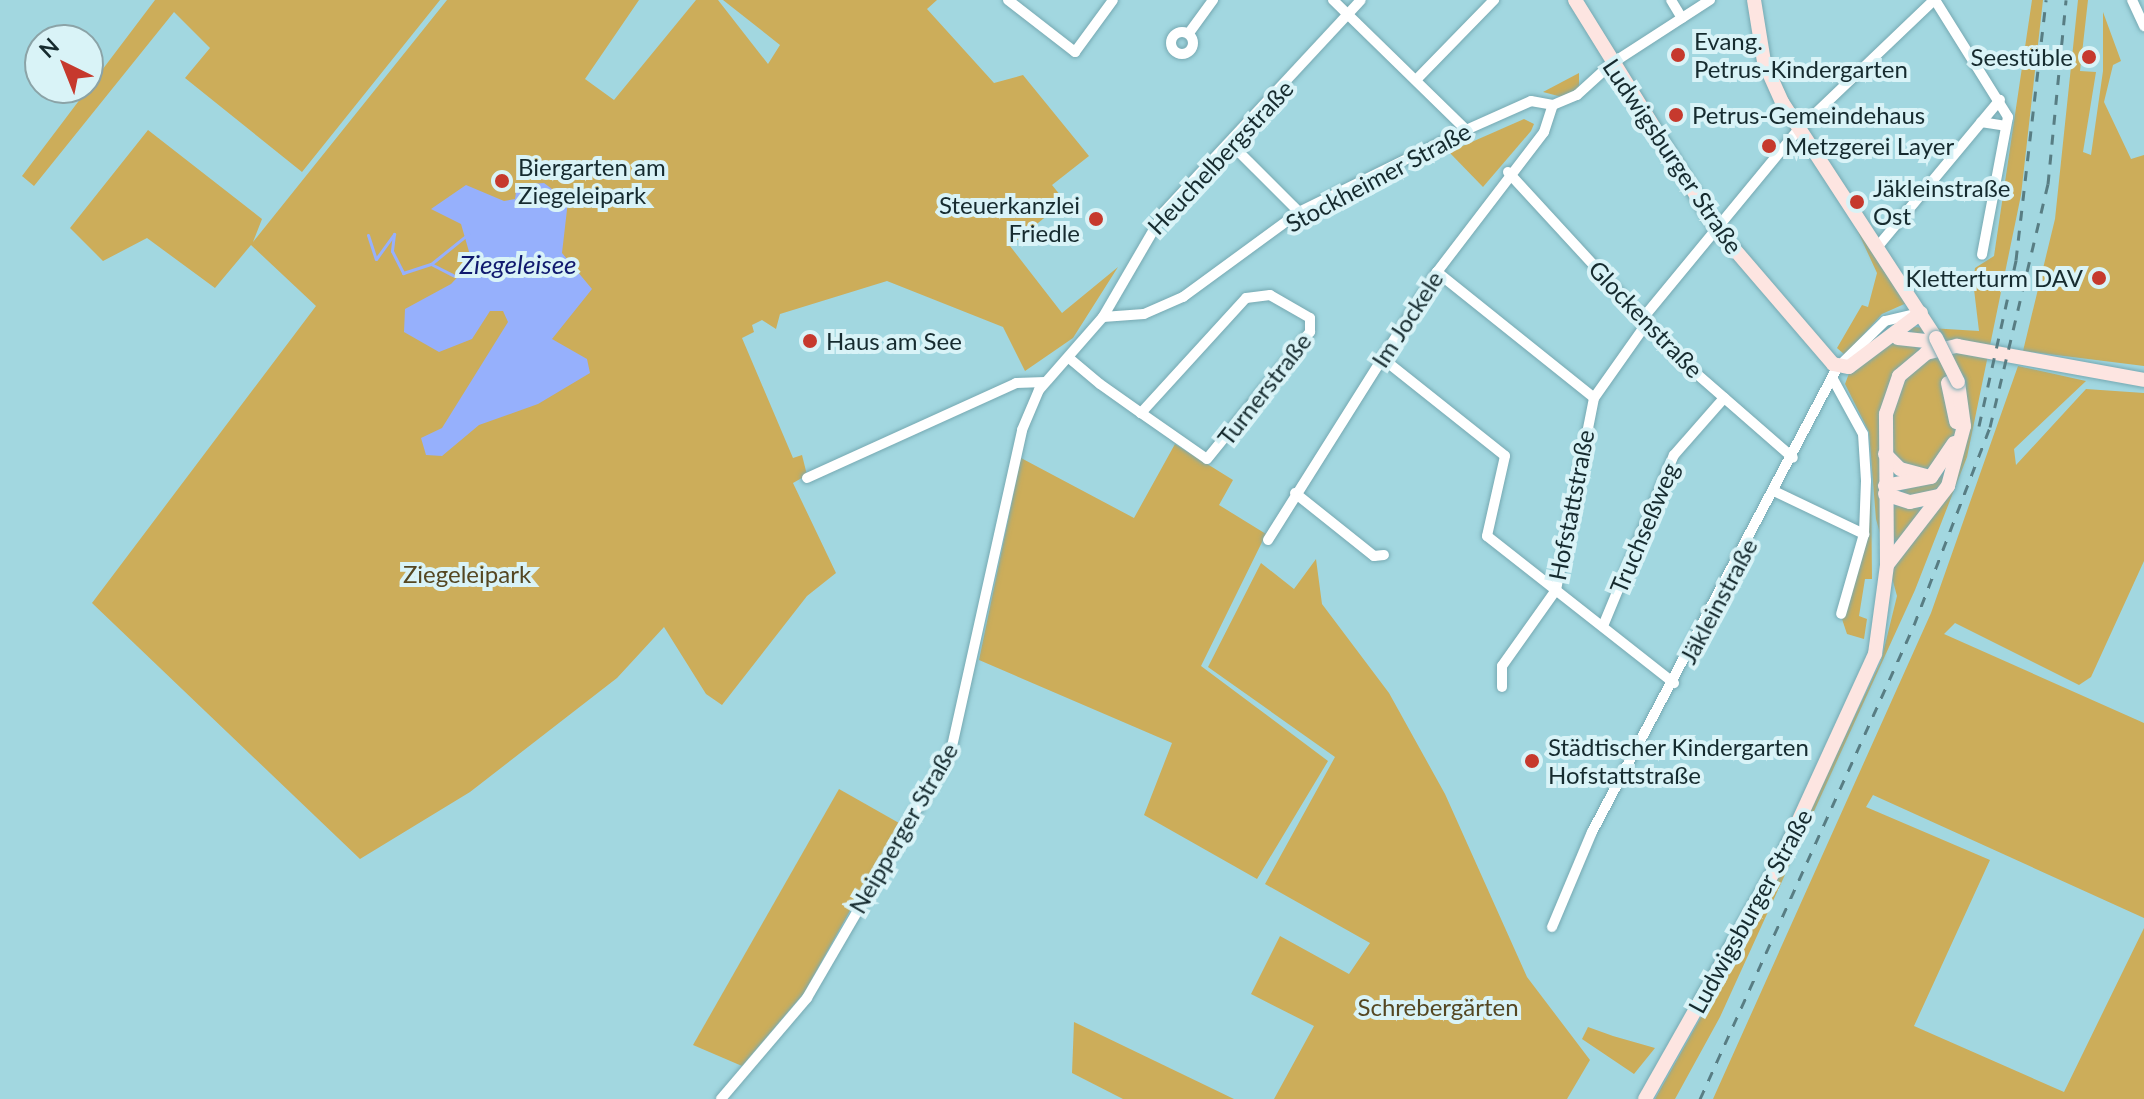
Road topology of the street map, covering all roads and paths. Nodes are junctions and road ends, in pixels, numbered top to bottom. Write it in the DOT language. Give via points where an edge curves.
graph roads {
  1 [pos="1008,0"];
  2 [pos="1113,0"];
  3 [pos="1213,0"];
  4 [pos="1333,0"];
  5 [pos="1361,0"];
  6 [pos="1494,0"];
  7 [pos="1575,0"];
  8 [pos="1671,0"];
  9 [pos="1710,0"];
  10 [pos="1754,0"];
  11 [pos="1934,0"];
  12 [pos="2132,0"];
  13 [pos="1350,17"];
  14 [pos="1682,18"];
  15 [pos="2144,26"];
  16 [pos="1189,33"];
  17 [pos="1611,64"];
  18 [pos="1416,80"];
  19 [pos="2000,100"];
  20 [pos="1553,105"];
  21 [pos="1981,122"];
  22 [pos="2006,126"];
  23 [pos="1799,129"];
  24 [pos="1466,130"];
  25 [pos="1230,143"];
  26 [pos="1508,172"];
  27 [pos="1299,212"];
  28 [pos="1717,229"];
  29 [pos="1879,245"];
  30 [pos="1982,255"];
  31 [pos="1437,272"];
  32 [pos="1921,313"];
  33 [pos="1103,317"];
  34 [pos="1645,321"];
  35 [pos="1890,340"];
  36 [pos="1931,340"];
  37 [pos="1069,358"];
  38 [pos="1382,358"];
  39 [pos="1836,374"];
  40 [pos="2144,380"];
  41 [pos="1045,382"];
  42 [pos="1953,383"];
  43 [pos="1594,398"];
  44 [pos="1724,398"];
  45 [pos="1141,413"];
  46 [pos="1885,454"];
  47 [pos="1793,458"];
  48 [pos="1931,477"];
  49 [pos="807,478"];
  50 [pos="1885,490"];
  51 [pos="1776,492"];
  52 [pos="1295,493"];
  53 [pos="1939,496"];
  54 [pos="1864,534"];
  55 [pos="1268,540"];
  56 [pos="1384,555"];
  57 [pos="1887,565"];
  58 [pos="1556,590"];
  59 [pos="1841,614"];
  60 [pos="1603,626"];
  61 [pos="1674,683"];
  62 [pos="1502,687"];
  63 [pos="1552,927"];
  64 [pos="721,1099"];
  65 [pos="1645,1099"];
  1 -- 2 [label="street" via="1075,52"];
  3 -- 16 [label="street"];
  4 -- 13 [label="street"];
  5 -- 13 [label="street, Heuchelbergstraße"];
  6 -- 18 [label="street"];
  7 -- 17 [label="street, Ludwigsburger Straße"];
  8 -- 14 [label="street"];
  9 -- 14 [label="street, Stockheimer Straße"];
  10 -- 23 [label="street" via="1764,62"];
  11 -- 19 [label="street"];
  11 -- 23 [label="street, Hofstattstraße"];
  12 -- 15 [label="street"];
  13 -- 18 [label="street"];
  13 -- 25 [label="street, Heuchelbergstraße"];
  14 -- 17 [label="street, Stockheimer Straße"];
  17 -- 20 [label="street, Stockheimer Straße" via="1577,95"];
  17 -- 28 [label="street, Ludwigsburger Straße"];
  18 -- 24 [label="street"];
  19 -- 21 [label="street"];
  19 -- 22 [label="street"];
  20 -- 24 [label="street, Stockheimer Straße" via="1531,101"];
  20 -- 26 [label="street, Im Jockele" via="1544,132"];
  21 -- 22 [label="street"];
  21 -- 29 [label="street"];
  22 -- 30 [label="street"];
  23 -- 28 [label="street, Hofstattstraße"];
  23 -- 29 [label="street"];
  24 -- 27 [label="street, Stockheimer Straße"];
  25 -- 27 [label="street"];
  25 -- 33 [label="street, Heuchelbergstraße" via="1139,244"];
  26 -- 31 [label="street, Im Jockele"];
  26 -- 34 [label="street, Glockenstraße"];
  27 -- 33 [label="street, Stockheimer Straße" via="1194,291 1144,314"];
  28 -- 34 [label="street, Hofstattstraße"];
  28 -- 39 [label="street, Ludwigsburger Straße"];
  29 -- 32 [label="street"];
  31 -- 38 [label="street, Im Jockele"];
  31 -- 43 [label="street"];
  32 -- 35 [label="street"];
  32 -- 36 [label="street"];
  32 -- 39 [label="street, Jäkleinstraße" via="1885,321"];
  33 -- 37 [label="street, Heuchelbergstraße"];
  34 -- 43 [label="street, Hofstattstraße"];
  34 -- 44 [label="street, Glockenstraße"];
  35 -- 36 [label="street" via="1912,334"];
  35 -- 39 [label="street"];
  36 -- 42 [label="street, bridge"];
  37 -- 41 [label="street, Heuchelbergstraße"];
  37 -- 45 [label="street, Turnerstraße"];
  38 -- 52 [label="street, Im Jockele"];
  38 -- 58 [label="street" via="1501,450 1506,463 1487,536"];
  39 -- 47 [label="street, Jäkleinstraße"];
  39 -- 54 [label="street, Ludwigsburger Straße" via="1863,434"];
  40 -- 46 [label="street, Ludwigsburger Straße" via="1957,346 1926,353 1899,376"];
  41 -- 49 [label="street" via="1016,383"];
  41 -- 64 [label="street, Neipperger Straße" via="1022,430 951,751 807,998"];
  42 -- 48 [label="street" via="1954,443"];
  42 -- 53 [label="street" via="1962,443"];
  43 -- 58 [label="street, Hofstattstraße"];
  44 -- 47 [label="street, Glockenstraße"];
  44 -- 60 [label="street, Truchseßweg" via="1674,455"];
  45 -- 45 [label="street, Turnerstraße" via="1210,458 1310,332 1310,318 1270,295 1246,298"];
  46 -- 48 [label="street" via="1900,469"];
  46 -- 50 [label="street, Ludwigsburger Straße"];
  47 -- 51 [label="street, Jäkleinstraße"];
  48 -- 50 [label="street"];
  50 -- 53 [label="street" via="1910,502"];
  50 -- 57 [label="street, Ludwigsburger Straße"];
  51 -- 54 [label="street"];
  51 -- 61 [label="street, Jäkleinstraße"];
  52 -- 55 [label="street, Im Jockele"];
  52 -- 56 [label="street" via="1374,556"];
  53 -- 57 [label="street"];
  54 -- 59 [label="street, Ludwigsburger Straße"];
  57 -- 65 [label="street, Ludwigsburger Straße" via="1875,654 1856,703 1782,857"];
  58 -- 60 [label="street"];
  58 -- 62 [label="street, Hofstattstraße" via="1502,666"];
  60 -- 61 [label="street"];
  61 -- 63 [label="street, Jäkleinstraße" via="1591,834"];
}
